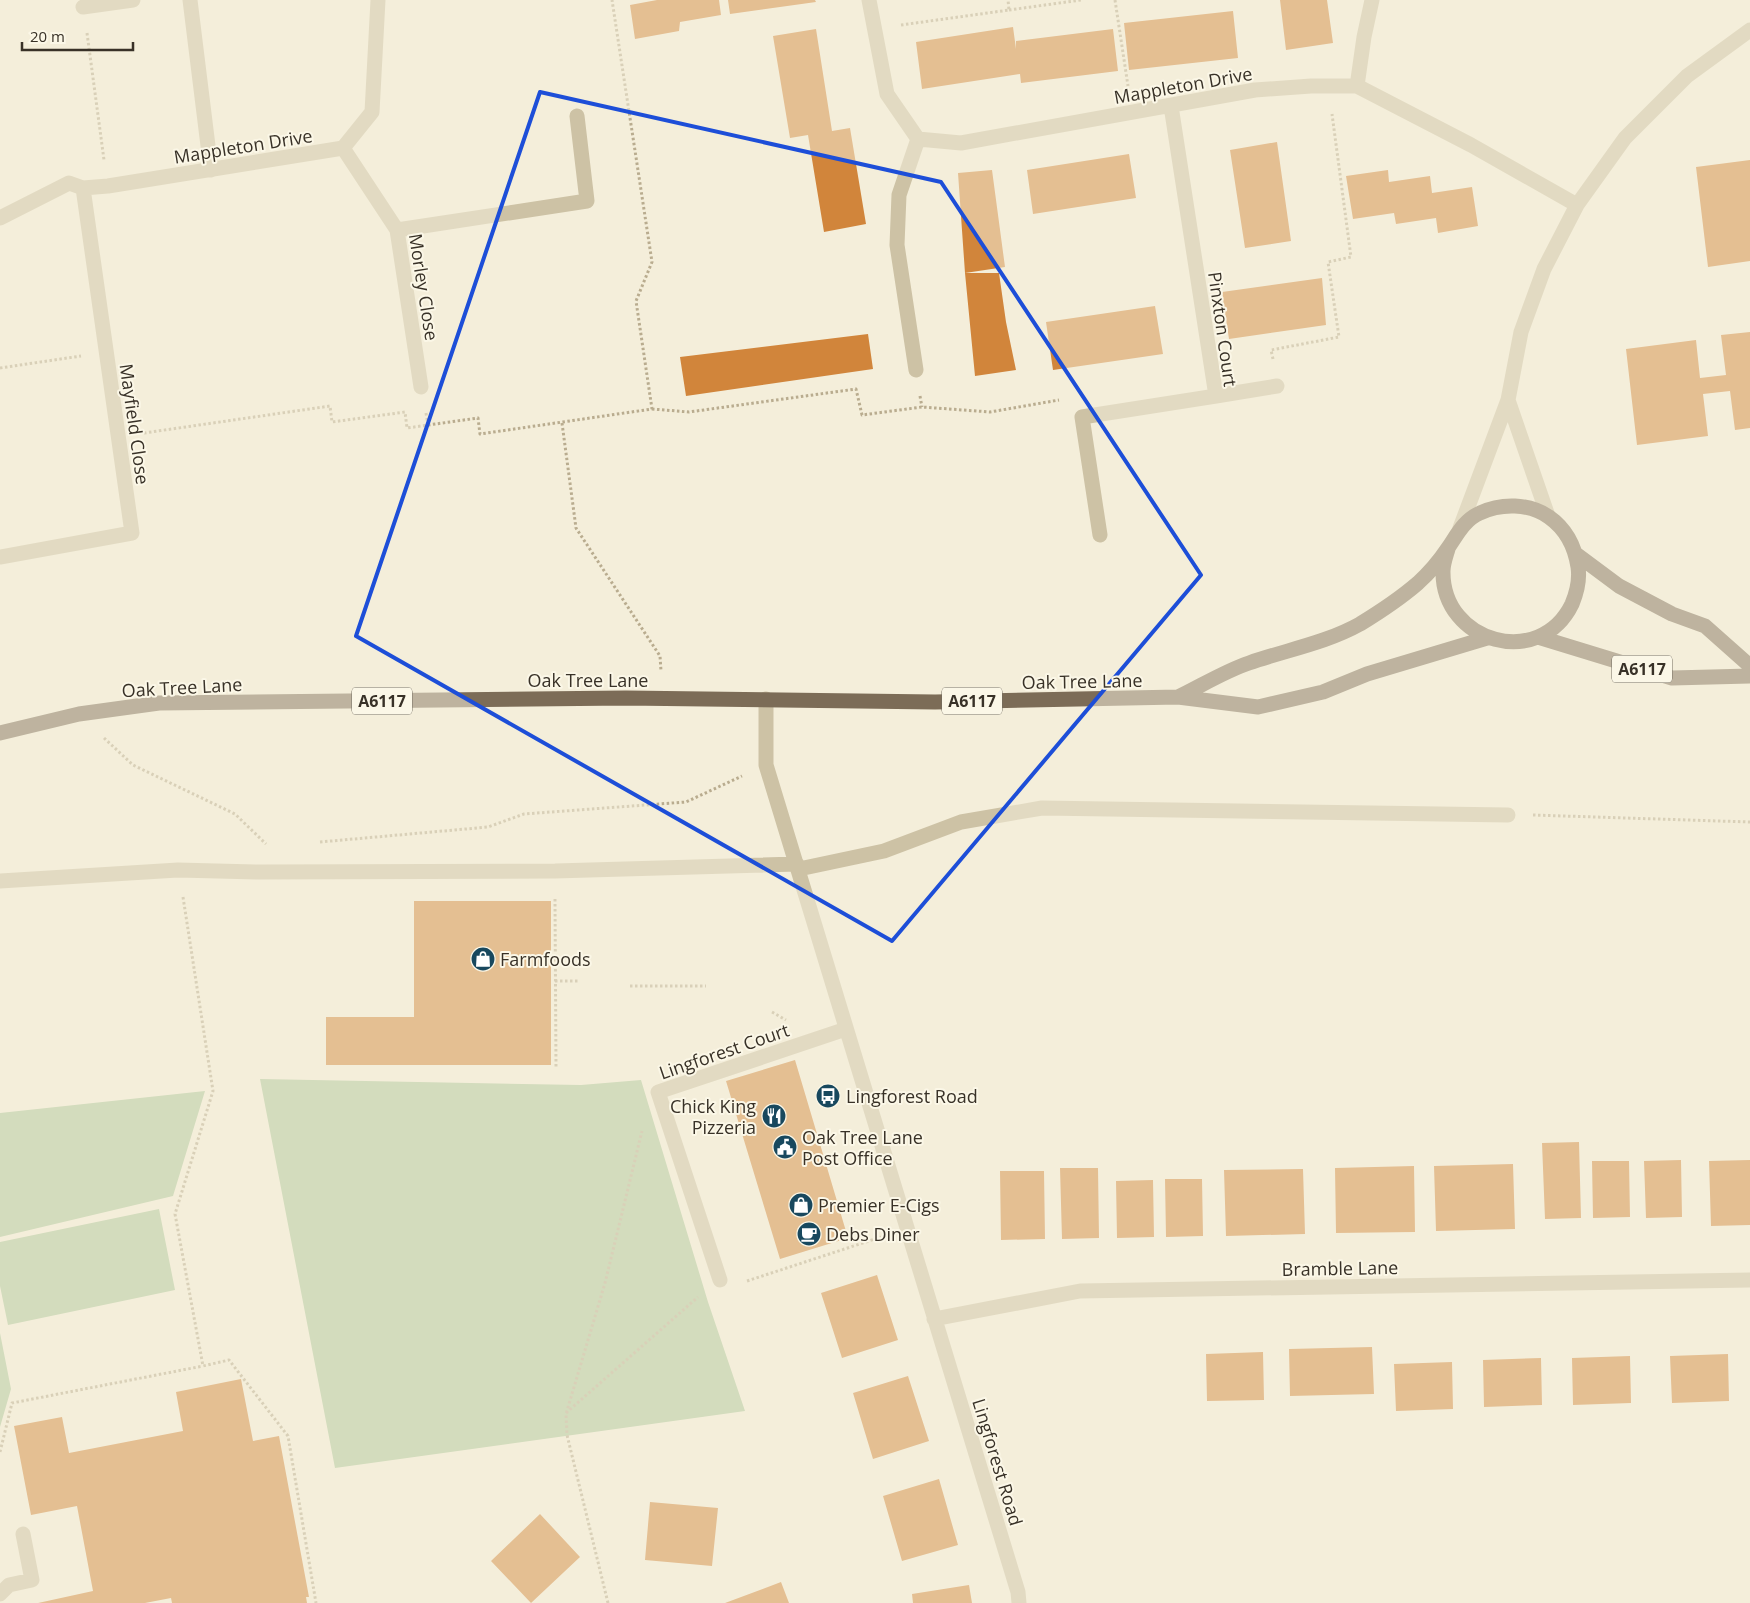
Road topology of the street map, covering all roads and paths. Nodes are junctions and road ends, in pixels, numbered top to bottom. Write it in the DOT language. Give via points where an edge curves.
graph roads {
  1 [pos="133,0"];
  2 [pos="190,0"];
  3 [pos="378,0"];
  4 [pos="612,0"];
  5 [pos="869,0"];
  6 [pos="1008,0"];
  7 [pos="1081,0"];
  8 [pos="1115,0"];
  9 [pos="1372,0"];
  10 [pos="83,7"];
  11 [pos="1009,10"];
  12 [pos="874,29"];
  13 [pos="1750,30"];
  14 [pos="1328,86"];
  15 [pos="1357,86"];
  16 [pos="1171,106"];
  17 [pos="1132,113"];
  18 [pos="577,116"];
  19 [pos="918,139"];
  20 [pos="343,148"];
  21 [pos="211,170"];
  22 [pos="108,186"];
  23 [pos="83,188"];
  24 [pos="1577,205"];
  25 [pos="0,218"];
  26 [pos="397,230"];
  27 [pos="105,352"];
  28 [pos="0,368"];
  29 [pos="916,370"];
  30 [pos="1277,386"];
  31 [pos="421,387"];
  32 [pos="1216,396"];
  33 [pos="1508,400"];
  34 [pos="652,409"];
  35 [pos="1082,417"];
  36 [pos="562,422"];
  37 [pos="118,437"];
  38 [pos="1548,516"];
  39 [pos="1460,528"];
  40 [pos="1100,535"];
  41 [pos="1448,549"];
  42 [pos="1576,554"];
  43 [pos="0,556"];
  44 [pos="1538,636"];
  45 [pos="1487,638"];
  46 [pos="1750,666"];
  47 [pos="1750,676"];
  48 [pos="1178,697"];
  49 [pos="663,699"];
  50 [pos="766,699"];
  51 [pos="79,714"];
  52 [pos="0,733"];
  53 [pos="766,765"];
  54 [pos="1508,814"];
  55 [pos="1750,822"];
  56 [pos="310,843"];
  57 [pos="798,866"];
  58 [pos="178,870"];
  59 [pos="555,871"];
  60 [pos="257,872"];
  61 [pos="0,881"];
  62 [pos="555,981"];
  63 [pos="578,981"];
  64 [pos="630,986"];
  65 [pos="706,986"];
  66 [pos="846,1029"];
  67 [pos="556,1068"];
  68 [pos="658,1092"];
  69 [pos="720,1280"];
  70 [pos="1750,1280"];
  71 [pos="934,1319"];
  72 [pos="203,1366"];
  73 [pos="0,1452"];
  74 [pos="23,1534"];
  75 [pos="0,1594"];
  76 [pos="316,1603"];
  77 [pos="608,1603"];
  78 [pos="1019,1603"];
  1 -- 10 [label="street"];
  2 -- 21 [label="street"];
  3 -- 20 [label="street" via="372,112"];
  4 -- 34 [label="path" via="652,262 636,301"];
  5 -- 12 [label="street"];
  6 -- 11 [label="path"];
  7 -- 11 [label="path"];
  8 -- 17 [label="path"];
  9 -- 15 [label="street"];
  10 -- 22 [label="path"];
  11 -- 12 [label="path"];
  12 -- 19 [label="street" via="887,94"];
  13 -- 24 [label="street" via="1687,76 1626,138"];
  14 -- 15 [label="street, Mappleton Drive"];
  14 -- 16 [label="street, Mappleton Drive" via="1255,90"];
  14 -- 30 [label="path" via="1351,257 1328,262 1339,337 1271,350"];
  15 -- 24 [label="street, Mappleton Drive"];
  16 -- 17 [label="street, Mappleton Drive"];
  16 -- 32 [label="street, Pinxton Court"];
  17 -- 19 [label="street, Mappleton Drive" via="961,142"];
  18 -- 26 [label="street" via="587,200"];
  19 -- 29 [label="street" via="899,195 897,245"];
  20 -- 21 [label="street, Mappleton Drive"];
  20 -- 26 [label="street, Morley Close"];
  21 -- 22 [label="street, Mappleton Drive"];
  22 -- 23 [label="street, Mappleton Drive"];
  23 -- 25 [label="street, Mappleton Drive" via="69,183"];
  23 -- 27 [label="street, Mayfield Close"];
  24 -- 33 [label="street" via="1544,269 1521,332"];
  26 -- 31 [label="street, Morley Close"];
  27 -- 28 [label="path"];
  27 -- 37 [label="street, Mayfield Close"];
  30 -- 32 [label="street"];
  32 -- 35 [label="street, Pinxton Court"];
  33 -- 38 [label="street"];
  33 -- 39 [label="street"];
  34 -- 35 [label="path" via="689,412 856,389 862,415 922,407 990,412 1080,397"];
  34 -- 36 [label="path"];
  35 -- 40 [label="street"];
  36 -- 37 [label="path" via="480,434 478,418 407,428 405,412 332,422 330,406"];
  36 -- 49 [label="path" via="576,528 660,656"];
  37 -- 43 [label="street, Mayfield Close" via="132,533"];
  38 -- 39 [label="main road, Oak Tree Lane / A6117" via="1526,507 1502,506 1479,513"];
  38 -- 42 [label="main road, Oak Tree Lane / A6117" via="1565,532"];
  39 -- 41 [label="main road, Oak Tree Lane / A6117"];
  41 -- 45 [label="main road, Oak Tree Lane / A6117" via="1443,570 1445,592 1469,627"];
  41 -- 48 [label="main road, Oak Tree Lane / A6117" via="1418,583 1359,624 1321,640 1247,663"];
  42 -- 44 [label="main road, Oak Tree Lane / A6117" via="1579,573 1577,593 1555,626"];
  42 -- 46 [label="main road, Oak Tree Lane / A6117" via="1619,586 1672,614 1705,626"];
  44 -- 45 [label="main road, Oak Tree Lane / A6117" via="1504,642"];
  44 -- 47 [label="main road, A6117" via="1672,678"];
  45 -- 48 [label="main road, Oak Tree Lane / A6117" via="1367,674 1323,692 1258,707"];
  48 -- 50 [label="main road, Oak Tree Lane / A6117" via="935,702"];
  49 -- 50 [label="main road, Oak Tree Lane / A6117"];
  49 -- 51 [label="main road, Oak Tree Lane / A6117" via="159,703"];
  50 -- 53 [label="street, Lingforest Road"];
  51 -- 52 [label="main road, Oak Tree Lane / A6117"];
  51 -- 60 [label="path" via="133,764 235,814 270,847"];
  53 -- 56 [label="path" via="686,802 524,814 488,827"];
  53 -- 57 [label="street, Lingforest Road"];
  54 -- 55 [label="path"];
  54 -- 57 [label="street" via="1042,808 961,822 884,851"];
  57 -- 59 [label="street"];
  57 -- 66 [label="street, Lingforest Road"];
  58 -- 60 [label="street"];
  58 -- 61 [label="street"];
  58 -- 72 [label="path" via="213,1091 175,1214"];
  59 -- 60 [label="street"];
  59 -- 62 [label="path"];
  62 -- 63 [label="path"];
  62 -- 67 [label="path"];
  64 -- 65 [label="path"];
  66 -- 68 [label="street, Lingforest Court"];
  66 -- 71 [label="street, Lingforest Road"];
  68 -- 69 [label="street, Lingforest Court"];
  68 -- 77 [label="path" via="648,1106 604,1283 566,1414 567,1435"];
  70 -- 71 [label="street, Bramble Lane" via="1080,1290"];
  71 -- 78 [label="street, Lingforest Road"];
  72 -- 73 [label="path" via="12,1403"];
  72 -- 76 [label="path" via="229,1360 288,1436"];
  74 -- 75 [label="street" via="32,1580 9,1585"];
}
